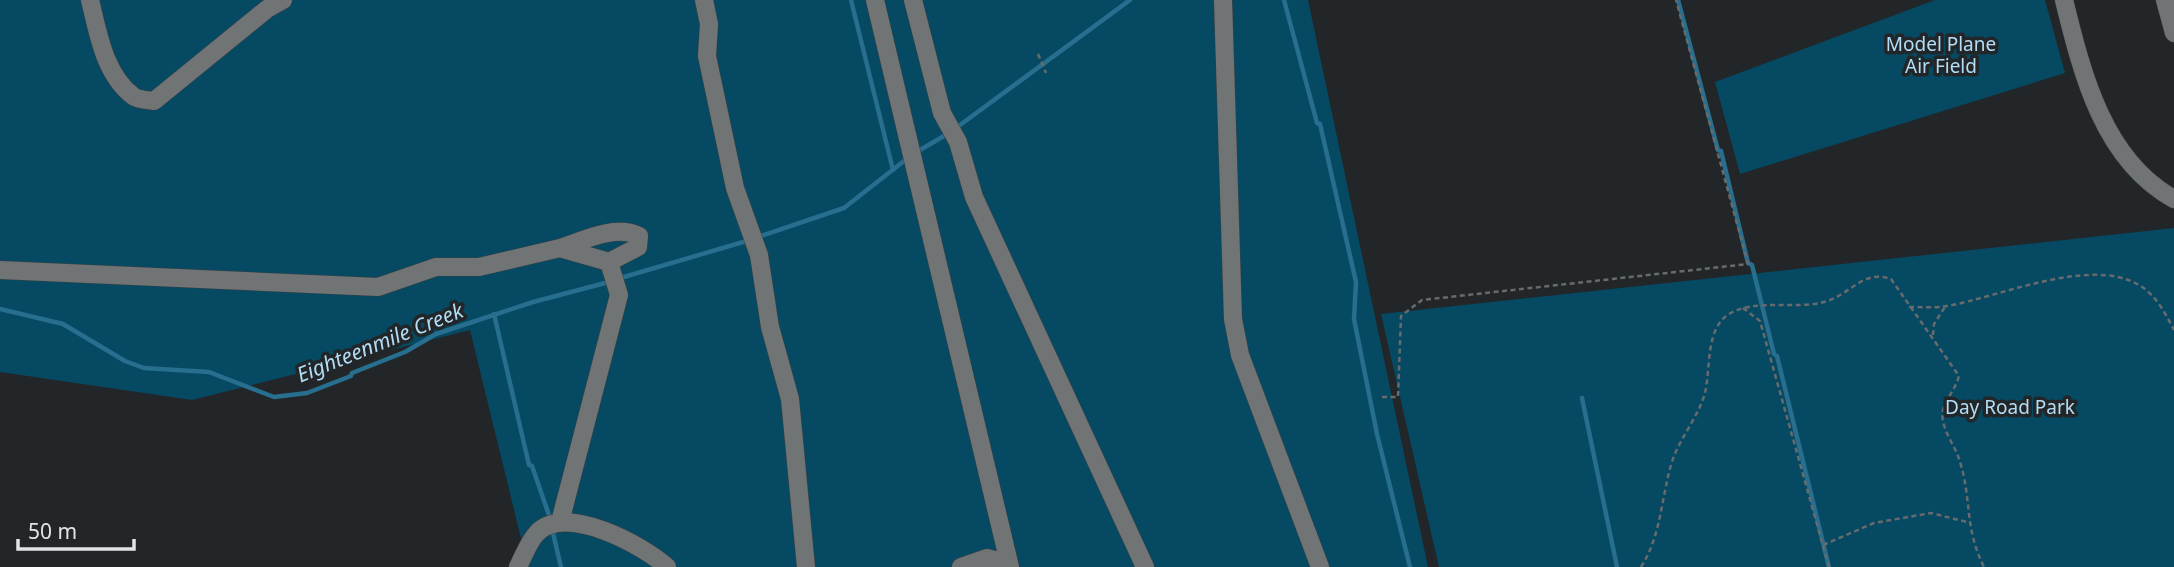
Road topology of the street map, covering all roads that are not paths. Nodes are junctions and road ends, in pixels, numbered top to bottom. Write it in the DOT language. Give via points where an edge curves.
graph roads {
  1 [pos="90,0"];
  2 [pos="283,0"];
  3 [pos="704,0"];
  4 [pos="875,0"];
  5 [pos="913,0"];
  6 [pos="1223,0"];
  7 [pos="2064,0"];
  8 [pos="2165,0"];
  9 [pos="2174,33"];
  10 [pos="2174,199"];
  11 [pos="560,248"];
  12 [pos="610,266"];
  13 [pos="0,270"];
  14 [pos="560,522"];
  15 [pos="518,567"];
  16 [pos="667,567"];
  17 [pos="806,567"];
  18 [pos="961,567"];
  19 [pos="1001,567"];
  20 [pos="1010,567"];
  21 [pos="1145,567"];
  22 [pos="1320,567"];
  1 -- 2 [label="street" via="102,50 119,80 134,97 154,101"];
  3 -- 17 [label="street" via="709,24 707,56 735,188 758,252 770,327 790,399"];
  4 -- 20 [label="street"];
  5 -- 21 [label="street" via="947,122 979,208"];
  6 -- 22 [label="street" via="1233,319 1240,355"];
  7 -- 10 [label="street" via="2102,120 2127,159 2158,190"];
  8 -- 9 [label="street"];
  11 -- 12 [label="street"];
  11 -- 12 [label="street" via="600,235 630,231 639,236 638,247"];
  11 -- 13 [label="street" via="479,267 436,267 378,287"];
  12 -- 14 [label="street" via="617,310"];
  14 -- 15 [label="street" via="537,532"];
  14 -- 16 [label="street" via="628,540"];
  18 -- 19 [label="street" via="987,558"];
}
